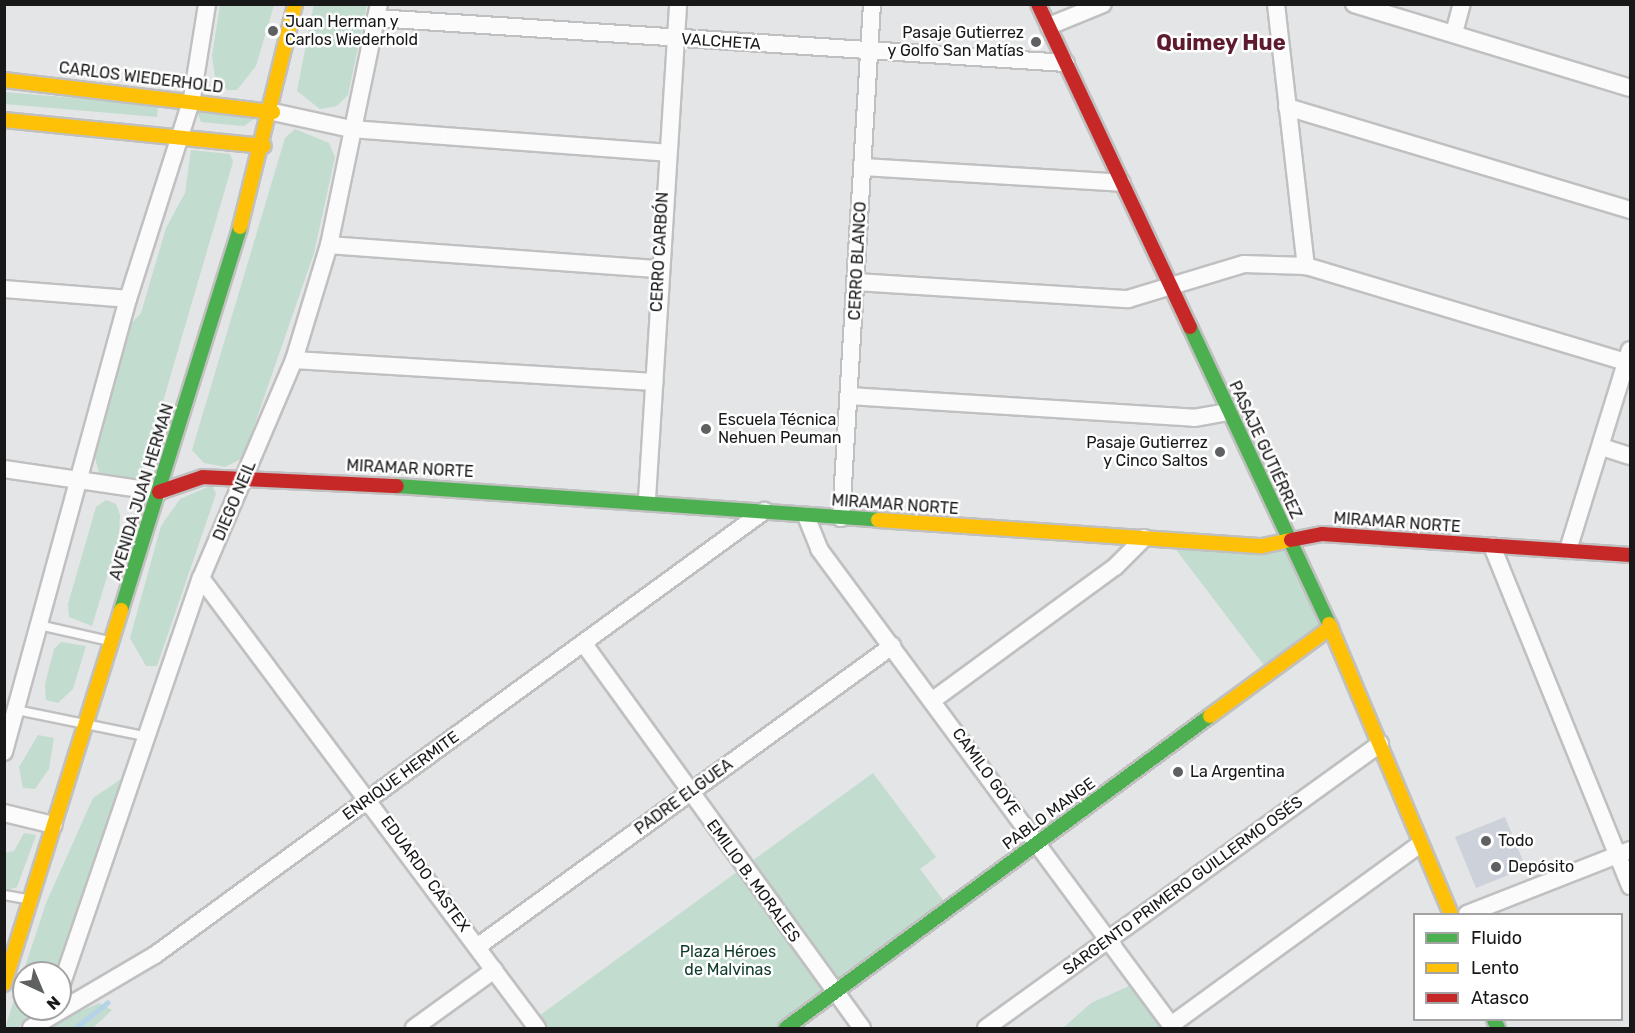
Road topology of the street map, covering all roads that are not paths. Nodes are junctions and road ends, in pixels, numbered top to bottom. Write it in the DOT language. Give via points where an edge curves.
graph roads {
  1 [pos="207,4"];
  2 [pos="295,4"];
  3 [pos="678,4"];
  4 [pos="872,4"];
  5 [pos="1038,4"];
  6 [pos="1104,4"];
  7 [pos="1276,4"];
  8 [pos="1354,4"];
  9 [pos="1462,4"];
  10 [pos="377,11"];
  11 [pos="1049,26"];
  12 [pos="1454,33"];
  13 [pos="676,39"];
  14 [pos="868,52"];
  15 [pos="1066,63"];
  16 [pos="4,80"];
  17 [pos="1630,88"];
  18 [pos="192,98"];
  19 [pos="1287,107"];
  20 [pos="273,112"];
  21 [pos="4,120"];
  22 [pos="351,129"];
  23 [pos="177,135"];
  24 [pos="264,146"];
  25 [pos="667,153"];
  26 [pos="863,167"];
  27 [pos="1122,183"];
  28 [pos="1630,210"];
  29 [pos="329,245"];
  30 [pos="1306,266"];
  31 [pos="658,268"];
  32 [pos="856,282"];
  33 [pos="1172,289"];
  34 [pos="4,290"];
  35 [pos="128,299"];
  36 [pos="1629,356"];
  37 [pos="294,360"];
  38 [pos="654,382"];
  39 [pos="849,396"];
  40 [pos="1228,412"];
  41 [pos="1602,447"];
  42 [pos="1630,456"];
  43 [pos="4,469"];
  44 [pos="246,476"];
  45 [pos="80,477"];
  46 [pos="159,492"];
  47 [pos="647,499"];
  48 [pos="764,511"];
  49 [pos="806,516"];
  50 [pos="841,518"];
  51 [pos="1144,538"];
  52 [pos="1288,540"];
  53 [pos="1492,546"];
  54 [pos="1568,550"];
  55 [pos="1630,555"];
  56 [pos="201,578"];
  57 [pos="39,625"];
  58 [pos="1331,627"];
  59 [pos="112,642"];
  60 [pos="584,644"];
  61 [pos="891,646"];
  62 [pos="933,700"];
  63 [pos="16,710"];
  64 [pos="86,725"];
  65 [pos="150,737"];
  66 [pos="1380,744"];
  67 [pos="4,752"];
  68 [pos="689,793"];
  69 [pos="370,798"];
  70 [pos="4,813"];
  71 [pos="54,825"];
  72 [pos="1038,843"];
  73 [pos="1420,844"];
  74 [pos="1624,852"];
  75 [pos="1630,886"];
  76 [pos="4,895"];
  77 [pos="31,900"];
  78 [pos="1450,913"];
  79 [pos="1472,913"];
  80 [pos="1108,941"];
  81 [pos="477,947"];
  82 [pos="70,961"];
  83 [pos="494,970"];
  84 [pos="4,984"];
  85 [pos="835,992"];
  86 [pos="72,1006"];
  87 [pos="414,1029"];
  88 [pos="537,1029"];
  89 [pos="786,1029"];
  90 [pos="862,1029"];
  91 [pos="986,1029"];
  1 -- 18 [label="street"];
  2 -- 20 [label="street, AVENIDA JUAN HERMAN"];
  3 -- 13 [label="street, CERRO CARBÓN"];
  4 -- 14 [label="street, CERRO BLANCO"];
  5 -- 11 [label="street, PASAJE GUTIÉRREZ"];
  6 -- 11 [label="street"];
  7 -- 19 [label="street"];
  8 -- 12 [label="street"];
  9 -- 12 [label="street"];
  10 -- 13 [label="street, VALCHETA"];
  10 -- 22 [label="street, DIEGO NEIL"];
  11 -- 15 [label="street, PASAJE GUTIÉRREZ"];
  12 -- 17 [label="street"];
  13 -- 14 [label="street, VALCHETA"];
  13 -- 25 [label="street, CERRO CARBÓN"];
  14 -- 15 [label="street, VALCHETA"];
  14 -- 26 [label="street, CERRO BLANCO"];
  15 -- 27 [label="street, PASAJE GUTIÉRREZ"];
  16 -- 18 [label="street, CARLOS WIEDERHOLD"];
  18 -- 20 [label="street, CARLOS WIEDERHOLD"];
  18 -- 23 [label="street"];
  19 -- 28 [label="street"];
  19 -- 30 [label="street"];
  20 -- 22 [label="street"];
  20 -- 24 [label="street, AVENIDA JUAN HERMAN"];
  21 -- 23 [label="street"];
  22 -- 25 [label="street"];
  22 -- 29 [label="street, DIEGO NEIL"];
  23 -- 24 [label="street"];
  23 -- 35 [label="street"];
  24 -- 46 [label="street, AVENIDA JUAN HERMAN"];
  25 -- 31 [label="street, CERRO CARBÓN"];
  26 -- 27 [label="street"];
  26 -- 32 [label="street, CERRO BLANCO"];
  27 -- 33 [label="street, PASAJE GUTIÉRREZ"];
  29 -- 31 [label="street"];
  29 -- 37 [label="street, DIEGO NEIL"];
  30 -- 33 [label="street" via="1244,264"];
  30 -- 36 [label="street"];
  31 -- 38 [label="street, CERRO CARBÓN"];
  32 -- 33 [label="street" via="1128,299"];
  32 -- 39 [label="street, CERRO BLANCO"];
  33 -- 40 [label="street, PASAJE GUTIÉRREZ"];
  34 -- 35 [label="street"];
  35 -- 45 [label="street"];
  36 -- 41 [label="street"];
  37 -- 38 [label="street"];
  37 -- 44 [label="street, DIEGO NEIL"];
  38 -- 47 [label="street, CERRO CARBÓN"];
  39 -- 40 [label="street" via="1194,418"];
  39 -- 50 [label="street, CERRO BLANCO"];
  40 -- 52 [label="street, PASAJE GUTIÉRREZ"];
  41 -- 42 [label="street"];
  41 -- 54 [label="street"];
  43 -- 45 [label="street"];
  44 -- 46 [label="street, MIRAMAR NORTE" via="203,477"];
  44 -- 47 [label="street, MIRAMAR NORTE"];
  44 -- 56 [label="street, DIEGO NEIL"];
  45 -- 46 [label="street"];
  45 -- 57 [label="street"];
  46 -- 59 [label="street, AVENIDA JUAN HERMAN"];
  47 -- 48 [label="street, MIRAMAR NORTE"];
  48 -- 49 [label="street, MIRAMAR NORTE"];
  48 -- 60 [label="street, ENRIQUE HERMITE"];
  49 -- 50 [label="street, MIRAMAR NORTE"];
  49 -- 61 [label="street, CAMILO GOYE" via="819,549"];
  50 -- 51 [label="street, MIRAMAR NORTE"];
  51 -- 52 [label="street, MIRAMAR NORTE" via="1262,546"];
  51 -- 62 [label="street" via="1115,567"];
  52 -- 53 [label="street, MIRAMAR NORTE" via="1322,534"];
  52 -- 58 [label="street, PASAJE GUTIÉRREZ"];
  53 -- 54 [label="street, MIRAMAR NORTE"];
  53 -- 74 [label="street"];
  54 -- 55 [label="street, MIRAMAR NORTE"];
  56 -- 65 [label="street, DIEGO NEIL"];
  56 -- 69 [label="street, EDUARDO CASTEX"];
  57 -- 59 [label="lane"];
  57 -- 63 [label="street"];
  58 -- 66 [label="street, PASAJE GUTIÉRREZ"];
  58 -- 72 [label="street, PABLO MANGE"];
  59 -- 64 [label="street, AVENIDA JUAN HERMAN"];
  60 -- 68 [label="street, EMILIO B. MORALES"];
  60 -- 69 [label="street, ENRIQUE HERMITE"];
  61 -- 62 [label="street, CAMILO GOYE"];
  61 -- 68 [label="street, PADRE ELGUEA"];
  62 -- 72 [label="street, CAMILO GOYE"];
  63 -- 64 [label="lane"];
  63 -- 67 [label="street"];
  64 -- 65 [label="lane"];
  64 -- 71 [label="street, AVENIDA JUAN HERMAN"];
  65 -- 82 [label="street, DIEGO NEIL"];
  66 -- 73 [label="street, PASAJE GUTIÉRREZ"];
  66 -- 80 [label="street, SARGENTO PRIMERO GUILLERMO OSÉS"];
  68 -- 81 [label="street, PADRE ELGUEA"];
  68 -- 85 [label="street, EMILIO B. MORALES"];
  69 -- 81 [label="street, EDUARDO CASTEX"];
  69 -- 86 [label="street, ENRIQUE HERMITE" via="155,955"];
  70 -- 71 [label="street"];
  71 -- 77 [label="street, AVENIDA JUAN HERMAN"];
  72 -- 80 [label="street, CAMILO GOYE"];
  72 -- 85 [label="street, PABLO MANGE"];
  73 -- 78 [label="street, PASAJE GUTIÉRREZ"];
  73 -- 80 [label="street, CAMILO GOYE" via="1170,1025"];
  74 -- 75 [label="street"];
  74 -- 79 [label="street"];
  76 -- 77 [label="lane"];
  77 -- 84 [label="street, AVENIDA JUAN HERMAN"];
  80 -- 91 [label="street, SARGENTO PRIMERO GUILLERMO OSÉS"];
  81 -- 83 [label="street, EDUARDO CASTEX"];
  83 -- 87 [label="street"];
  83 -- 88 [label="street, EDUARDO CASTEX"];
  85 -- 89 [label="street, PABLO MANGE"];
  85 -- 90 [label="street, EMILIO B. MORALES"];
}
